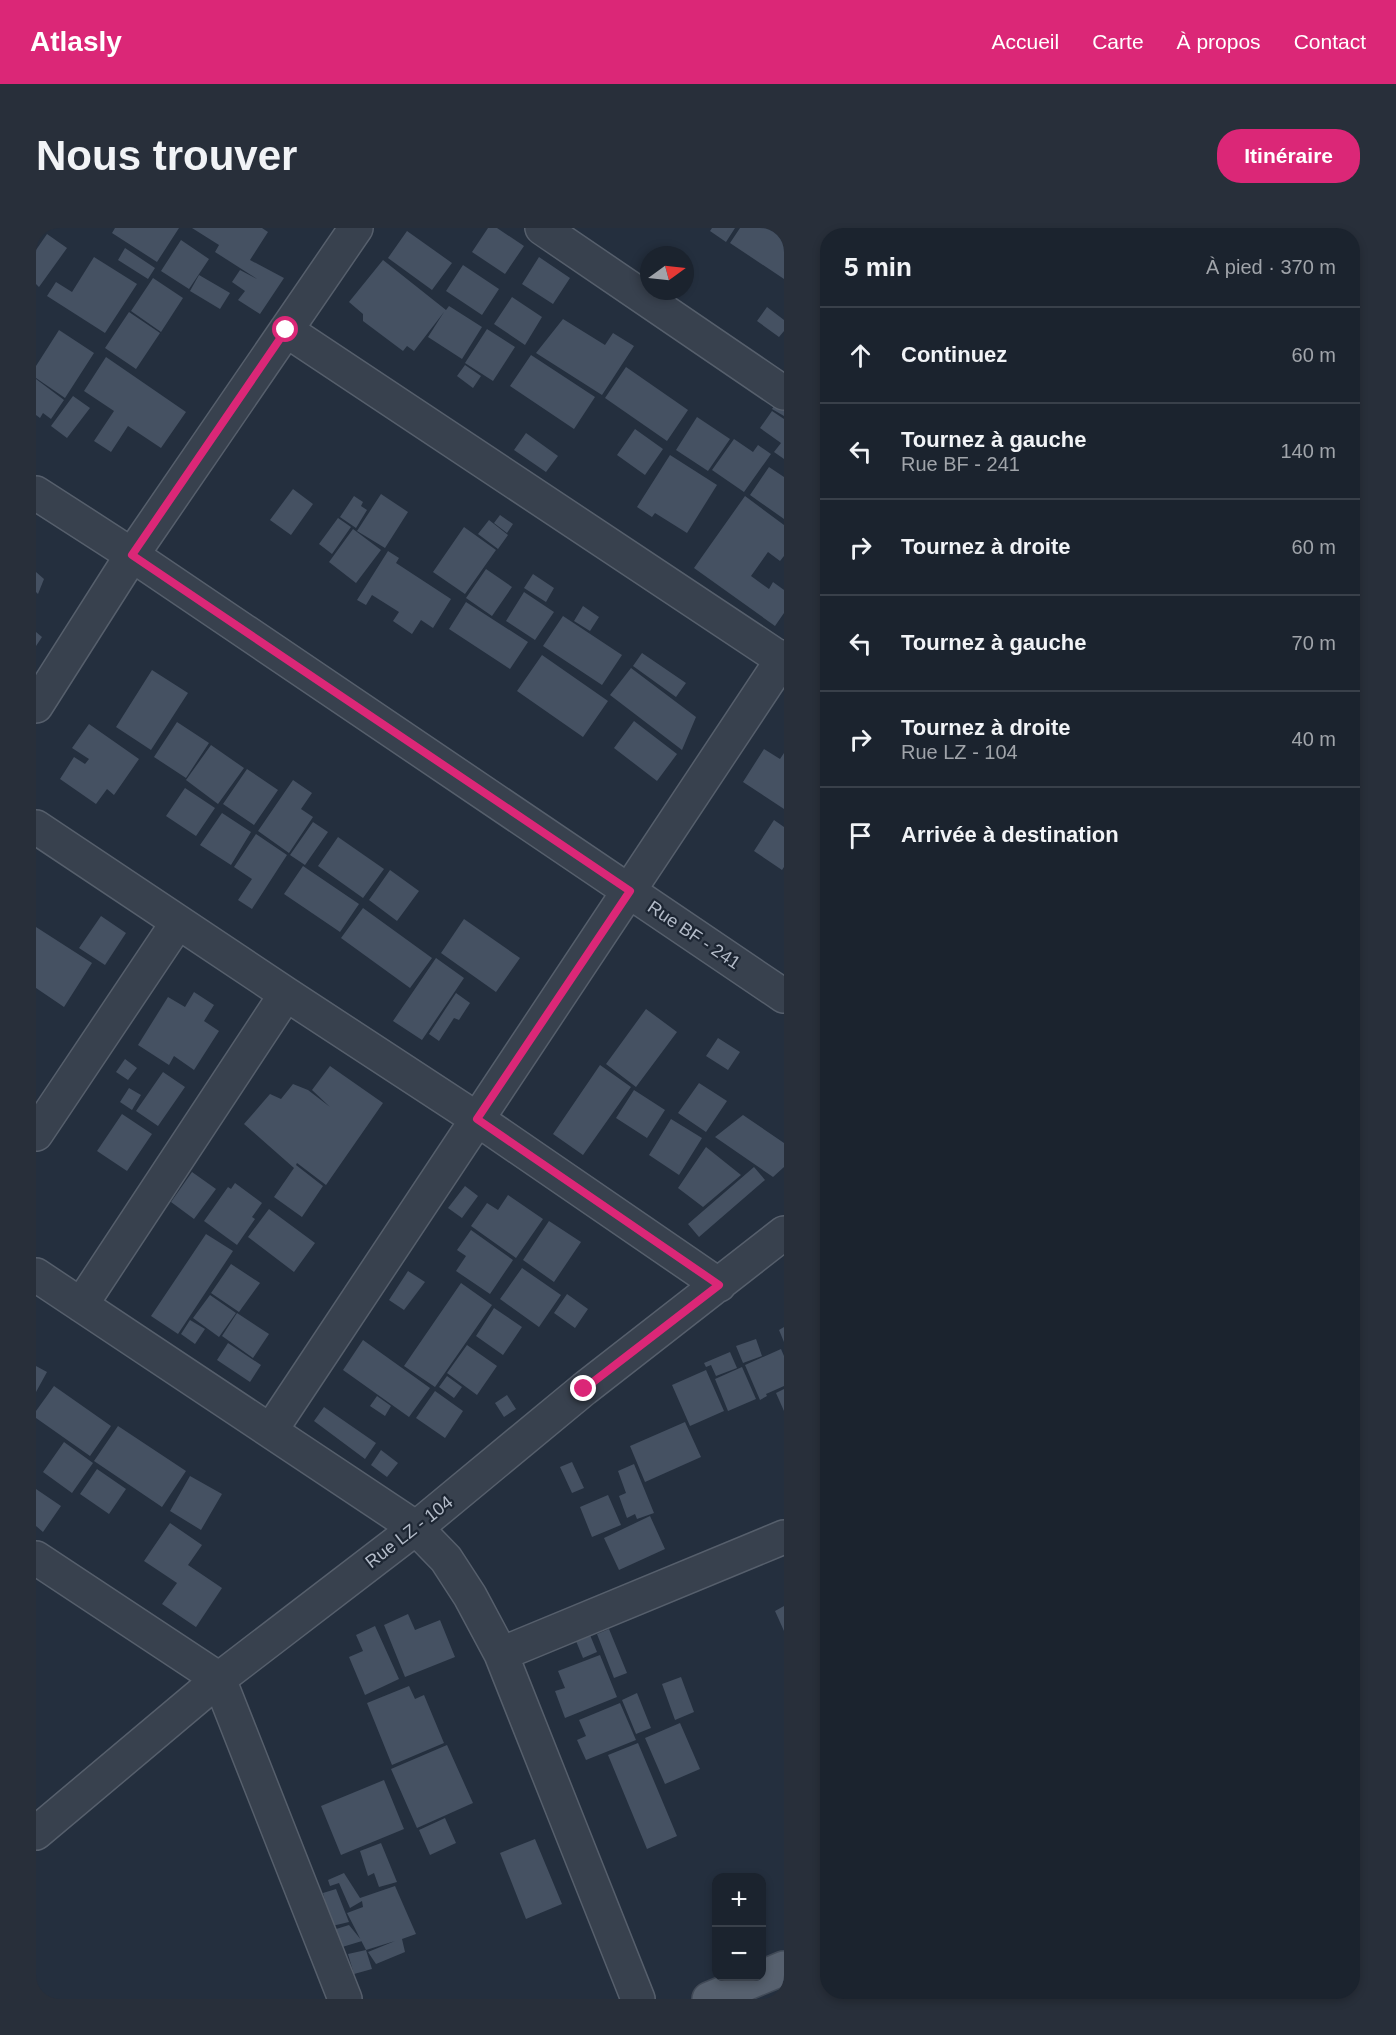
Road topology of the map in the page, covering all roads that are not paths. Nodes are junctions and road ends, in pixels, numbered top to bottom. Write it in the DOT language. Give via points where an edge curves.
graph roads {
  1 [pos="356,228"];
  2 [pos="542,228"];
  3 [pos="286,330"];
  4 [pos="784,393"];
  5 [pos="36,493"];
  6 [pos="132,555"];
  7 [pos="783,659"];
  8 [pos="36,706"];
  9 [pos="36,827"];
  10 [pos="630,891"];
  11 [pos="178,922"];
  12 [pos="286,994"];
  13 [pos="784,996"];
  14 [pos="477,1119"];
  15 [pos="36,1134"];
  16 [pos="784,1233"];
  17 [pos="36,1275"];
  18 [pos="719,1285"];
  19 [pos="81,1305"];
  20 [pos="271,1430"];
  21 [pos="416,1528"];
  22 [pos="784,1537"];
  23 [pos="36,1558"];
  24 [pos="501,1654"];
  25 [pos="219,1679"];
  26 [pos="36,1833"];
  27 [pos="784,1968"];
  28 [pos="345,1999"];
  29 [pos="638,1999"];
  30 [pos="709,1999"];
  1 -- 3 [label="street"];
  2 -- 4 [label="street"];
  3 -- 6 [label="street"];
  3 -- 7 [label="street"];
  5 -- 6 [label="street, Rue BF - 241"];
  6 -- 8 [label="street"];
  6 -- 10 [label="street, Rue BF - 241"];
  7 -- 10 [label="street"];
  9 -- 11 [label="street"];
  10 -- 13 [label="street, Rue BF - 241"];
  10 -- 14 [label="street"];
  11 -- 12 [label="street"];
  11 -- 15 [label="street"];
  12 -- 14 [label="street"];
  12 -- 19 [label="street"];
  14 -- 18 [label="street"];
  14 -- 20 [label="street"];
  16 -- 18 [label="street, Rue LZ - 104"];
  17 -- 19 [label="street"];
  18 -- 21 [label="street, Rue LZ - 104" via="584,1389"];
  19 -- 20 [label="street"];
  20 -- 21 [label="street"];
  21 -- 24 [label="street" via="446,1559"];
  21 -- 25 [label="street, Rue LZ - 104"];
  22 -- 24 [label="street"];
  23 -- 25 [label="street"];
  24 -- 29 [label="street"];
  25 -- 26 [label="street, Rue LZ - 104"];
  25 -- 28 [label="street"];
  27 -- 30 [label="main road"];
}
